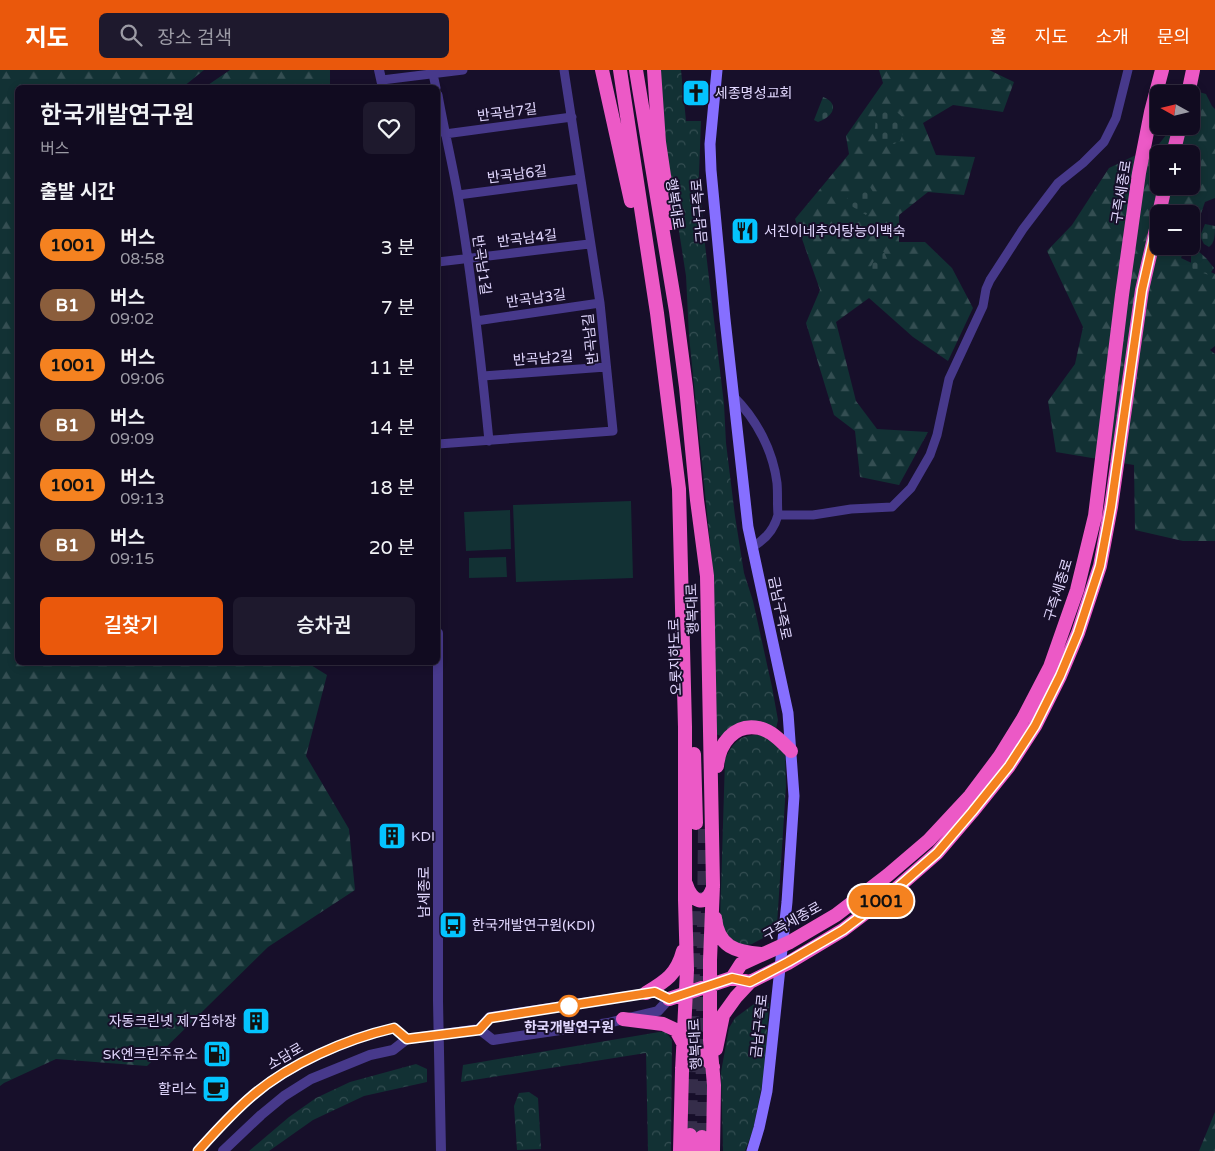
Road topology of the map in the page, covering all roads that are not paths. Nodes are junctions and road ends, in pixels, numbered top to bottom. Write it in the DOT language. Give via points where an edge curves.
graph roads {
  1 [pos="463,70"];
  2 [pos="564,70"];
  3 [pos="602,70"];
  4 [pos="620,70"];
  5 [pos="636,70"];
  6 [pos="654,70"];
  7 [pos="717,70"];
  8 [pos="1128,70"];
  9 [pos="1162,70"];
  10 [pos="1193,70"];
  11 [pos="434,74"];
  12 [pos="381,79"];
  13 [pos="436,85"];
  14 [pos="1190,85"];
  15 [pos="440,106"];
  16 [pos="572,117"];
  17 [pos="445,134"];
  18 [pos="580,179"];
  19 [pos="458,195"];
  20 [pos="590,244"];
  21 [pos="1150,255"];
  22 [pos="467,259"];
  23 [pos="440,262"];
  24 [pos="600,303"];
  25 [pos="676,311"];
  26 [pos="657,313"];
  27 [pos="476,321"];
  28 [pos="606,367"];
  29 [pos="483,376"];
  30 [pos="734,397"];
  31 [pos="489,441"];
  32 [pos="440,444"];
  33 [pos="679,489"];
  34 [pos="697,500"];
  35 [pos="778,515"];
  36 [pos="752,547"];
  37 [pos="438,665"];
  38 [pos="792,751"];
  39 [pos="712,806"];
  40 [pos="686,883"];
  41 [pos="713,885"];
  42 [pos="686,940"];
  43 [pos="766,953"];
  44 [pos="732,978"];
  45 [pos="750,982"];
  46 [pos="710,986"];
  47 [pos="646,993"];
  48 [pos="685,994"];
  49 [pos="669,999"];
  50 [pos="623,1020"];
  51 [pos="479,1030"];
  52 [pos="439,1034"];
  53 [pos="407,1039"];
  54 [pos="684,1045"];
  55 [pos="713,1067"];
  56 [pos="682,1070"];
  57 [pos="698,1141"];
  58 [pos="198,1151"];
  59 [pos="223,1151"];
  60 [pos="441,1151"];
  61 [pos="680,1151"];
  62 [pos="690,1151"];
  63 [pos="713,1151"];
  64 [pos="752,1151"];
  1 -- 11 [label="street"];
  2 -- 16 [label="street, 반곡남길"];
  3 -- 26 [label="highway" via="639,246"];
  4 -- 26 [label="highway, 행복대로"];
  5 -- 25 [label="highway, 행복대로"];
  6 -- 25 [label="highway" via="659,142 676,261"];
  7 -- 30 [label="main road, 금남구즉로" via="710,144 711,170"];
  8 -- 35 [label="street" via="1116,118 1104,142 1058,183 990,280 983,306 949,379 930,455 911,488 892,507"];
  9 -- 43 [label="highway, 구즉세종로" via="1139,173 1095,516 1077,590 1050,667 1000,756 970,796 929,840 836,915"];
  10 -- 14 [label="highway"];
  11 -- 12 [label="street"];
  11 -- 13 [label="street"];
  15 -- 17 [label="street, 반곡남1길"];
  16 -- 17 [label="street, 반곡남7길"];
  16 -- 18 [label="street, 반곡남길"];
  17 -- 19 [label="street, 반곡남1길"];
  18 -- 19 [label="street, 반곡남6길"];
  18 -- 20 [label="street, 반곡남길"];
  19 -- 22 [label="street, 반곡남1길"];
  20 -- 22 [label="street, 반곡남4길"];
  20 -- 24 [label="street, 반곡남길"];
  21 -- 45 [label="highway" via="1100,566 1078,633 1035,726 1009,766 937,853 843,930"];
  22 -- 23 [label="street, 반곡남4길"];
  22 -- 27 [label="street, 반곡남1길"];
  24 -- 27 [label="street, 반곡남3길"];
  24 -- 28 [label="street, 반곡남길"];
  25 -- 34 [label="highway, 행복대로"];
  26 -- 33 [label="highway, 행복대로"];
  27 -- 29 [label="street, 반곡남1길"];
  28 -- 29 [label="street, 반곡남2길"];
  28 -- 31 [label="street, 반곡남길" via="613,431"];
  29 -- 31 [label="street, 반곡남1길"];
  30 -- 35 [label="street" via="746,410 765,443 777,484"];
  30 -- 36 [label="main road, 금남구즉로"];
  31 -- 32 [label="street, 반곡남길"];
  33 -- 34 [label="highway, 오롯지하도로" via="690,606 701,823 704,719"];
  33 -- 40 [label="highway, 행복대로"];
  34 -- 39 [label="highway, 행복대로" via="707,576"];
  35 -- 36 [label="street" via="764,541"];
  36 -- 38 [label="main road, 금남구즉로" via="788,713"];
  37 -- 52 [label="street, 남세종로"];
  38 -- 39 [label="highway" via="777,737 760,728 747,728 731,735 718,753"];
  38 -- 64 [label="main road, 금남구즉로" via="793,825 786,910 767,1091"];
  39 -- 41 [label="highway, 행복대로"];
  40 -- 41 [label="highway" via="691,896 701,900 710,895"];
  40 -- 42 [label="highway, 행복대로"];
  41 -- 43 [label="highway" via="716,927 722,940 735,950"];
  41 -- 46 [label="highway, 행복대로"];
  42 -- 47 [label="highway" via="680,964 667,980"];
  42 -- 48 [label="highway, 행복대로"];
  43 -- 44 [label="highway, 구즉세종로" via="741,964"];
  44 -- 45 [label="highway"];
  44 -- 46 [label="highway, 구즉세종로"];
  45 -- 55 [label="highway" via="723,1015"];
  46 -- 48 [label="highway"];
  46 -- 55 [label="highway, 행복대로"];
  47 -- 49 [label="street" via="655,992"];
  47 -- 51 [label="street" via="490,1018"];
  48 -- 49 [label="highway"];
  48 -- 54 [label="highway, 행복대로"];
  49 -- 50 [label="street" via="658,1011"];
  50 -- 51 [label="street" via="492,1040"];
  50 -- 54 [label="highway" via="663,1024 676,1030"];
  51 -- 52 [label="street"];
  52 -- 53 [label="street"];
  52 -- 60 [label="street, 남세종로"];
  53 -- 58 [label="street, 소담로" via="394,1028 366,1035 307,1061 253,1095"];
  53 -- 59 [label="street" via="393,1050 340,1066 284,1096"];
  54 -- 56 [label="highway, 행복대로"];
  55 -- 56 [label="highway" via="707,1059 695,1053 687,1057"];
  55 -- 63 [label="highway, 행복대로"];
  56 -- 61 [label="highway, 행복대로"];
  57 -- 62 [label="highway"];
}
